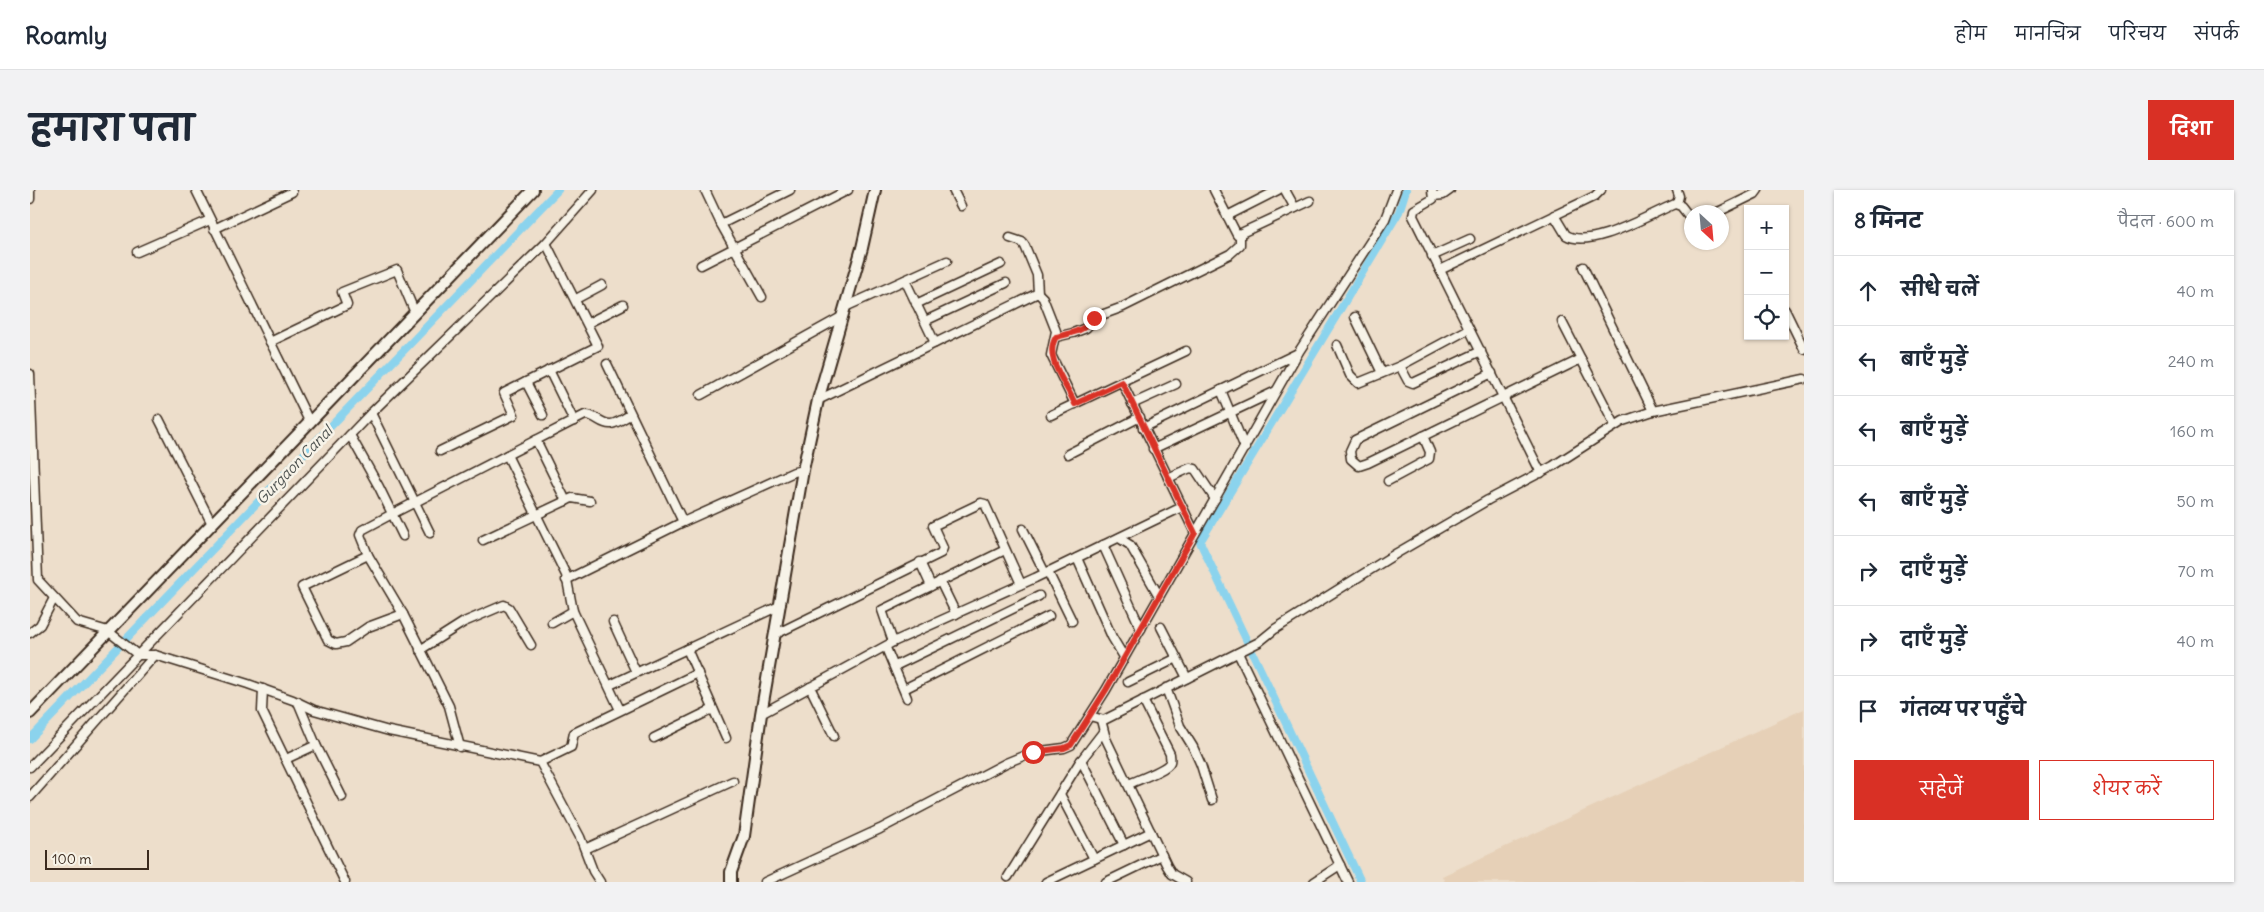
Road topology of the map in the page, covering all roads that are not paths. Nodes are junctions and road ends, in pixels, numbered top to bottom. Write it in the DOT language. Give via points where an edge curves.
graph roads {
  1 [pos="30,190"];
  2 [pos="196,190"];
  3 [pos="533,190"];
  4 [pos="594,190"];
  5 [pos="790,190"];
  6 [pos="848,190"];
  7 [pos="876,190"];
  8 [pos="953,190"];
  9 [pos="1214,190"];
  10 [pos="1278,190"];
  11 [pos="1286,190"];
  12 [pos="1396,190"];
  13 [pos="1450,190"];
  14 [pos="1601,190"];
  15 [pos="1677,190"];
  16 [pos="1758,190"];
  17 [pos="707,191"];
  18 [pos="292,192"];
  19 [pos="1433,193"];
  20 [pos="30,199"];
  21 [pos="1310,201"];
  22 [pos="1677,204"];
  23 [pos="961,206"];
  24 [pos="1729,207"];
  25 [pos="1295,208"];
  26 [pos="1684,211"];
  27 [pos="1554,215"];
  28 [pos="1227,216"];
  29 [pos="210,220"];
  30 [pos="722,224"];
  31 [pos="214,229"];
  32 [pos="1240,235"];
  33 [pos="1010,238"];
  34 [pos="1470,239"];
  35 [pos="546,242"];
  36 [pos="735,246"];
  37 [pos="137,252"];
  38 [pos="1432,256"];
  39 [pos="947,261"];
  40 [pos="1001,264"];
  41 [pos="701,265"];
  42 [pos="1583,267"];
  43 [pos="1440,270"];
  44 [pos="905,280"];
  45 [pos="1006,283"];
  46 [pos="602,285"];
  47 [pos="1038,292"];
  48 [pos="762,297"];
  49 [pos="576,299"];
  50 [pos="916,304"];
  51 [pos="623,305"];
  52 [pos="844,312"];
  53 [pos="415,313"];
  54 [pos="1355,317"];
  55 [pos="1789,318"];
  56 [pos="925,321"];
  57 [pos="1562,322"];
  58 [pos="588,323"];
  59 [pos="1468,328"];
  60 [pos="1056,337"];
  61 [pos="270,342"];
  62 [pos="935,343"];
  63 [pos="1337,345"];
  64 [pos="1804,349"];
  65 [pos="1186,351"];
  66 [pos="1481,351"];
  67 [pos="1298,353"];
  68 [pos="1581,359"];
  69 [pos="607,364"];
  70 [pos="1400,366"];
  71 [pos="549,370"];
  72 [pos="1382,373"];
  73 [pos="1492,373"];
  74 [pos="30,374"];
  75 [pos="1804,379"];
  76 [pos="526,382"];
  77 [pos="1122,382"];
  78 [pos="1176,384"];
  79 [pos="1221,390"];
  80 [pos="1276,391"];
  81 [pos="701,396"];
  82 [pos="1504,397"];
  83 [pos="818,400"];
  84 [pos="1075,404"];
  85 [pos="1132,404"];
  86 [pos="1653,411"];
  87 [pos="1231,412"];
  88 [pos="371,413"];
  89 [pos="543,415"];
  90 [pos="630,415"];
  91 [pos="1051,415"];
  92 [pos="1140,417"];
  93 [pos="159,419"];
  94 [pos="574,421"];
  95 [pos="310,422"];
  96 [pos="1615,425"];
  97 [pos="1143,428"];
  98 [pos="350,435"];
  99 [pos="1423,436"];
  100 [pos="536,440"];
  101 [pos="1245,448"];
  102 [pos="1153,450"];
  103 [pos="440,451"];
  104 [pos="1068,454"];
  105 [pos="506,455"];
  106 [pos="803,470"];
  107 [pos="1541,473"];
  108 [pos="1168,478"];
  109 [pos="1388,481"];
  110 [pos="1215,499"];
  111 [pos="566,501"];
  112 [pos="590,501"];
  113 [pos="415,503"];
  114 [pos="1182,507"];
  115 [pos="392,514"];
  116 [pos="538,516"];
  117 [pos="682,522"];
  118 [pos="212,524"];
  119 [pos="1023,530"];
  120 [pos="430,533"];
  121 [pos="1195,533"];
  122 [pos="403,536"];
  123 [pos="1119,538"];
  124 [pos="483,540"];
  125 [pos="1103,546"];
  126 [pos="1005,550"];
  127 [pos="368,555"];
  128 [pos="1077,558"];
  129 [pos="920,562"];
  130 [pos="1046,572"];
  131 [pos="566,580"];
  132 [pos="34,581"];
  133 [pos="940,581"];
  134 [pos="1021,584"];
  135 [pos="931,586"];
  136 [pos="1039,596"];
  137 [pos="1159,596"];
  138 [pos="54,598"];
  139 [pos="780,606"];
  140 [pos="573,610"];
  141 [pos="402,614"];
  142 [pos="956,614"];
  143 [pos="1049,616"];
  144 [pos="1072,621"];
  145 [pos="613,622"];
  146 [pos="552,623"];
  147 [pos="1161,627"];
  148 [pos="1141,628"];
  149 [pos="108,631"];
  150 [pos="30,633"];
  151 [pos="776,634"];
  152 [pos="893,642"];
  153 [pos="531,645"];
  154 [pos="886,648"];
  155 [pos="687,649"];
  156 [pos="420,650"];
  157 [pos="1240,652"];
  158 [pos="138,655"];
  159 [pos="155,655"];
  160 [pos="1124,657"];
  161 [pos="1177,658"];
  162 [pos="895,666"];
  163 [pos="636,672"];
  164 [pos="698,673"];
  165 [pos="1187,678"];
  166 [pos="1128,682"];
  167 [pos="610,684"];
  168 [pos="810,687"];
  169 [pos="1166,688"];
  170 [pos="904,689"];
  171 [pos="263,690"];
  172 [pos="907,698"];
  173 [pos="1143,700"];
  174 [pos="298,702"];
  175 [pos="713,709"];
  176 [pos="620,710"];
  177 [pos="30,713"];
  178 [pos="761,714"];
  179 [pos="1096,718"];
  180 [pos="1103,732"];
  181 [pos="834,736"];
  182 [pos="654,738"];
  183 [pos="726,738"];
  184 [pos="316,745"];
  185 [pos="460,747"];
  186 [pos="286,759"];
  187 [pos="1081,760"];
  188 [pos="540,762"];
  189 [pos="30,767"];
  190 [pos="733,781"];
  191 [pos="1129,784"];
  192 [pos="1060,794"];
  193 [pos="30,797"];
  194 [pos="342,797"];
  195 [pos="1212,800"];
  196 [pos="1151,832"];
  197 [pos="1124,845"];
  198 [pos="585,849"];
  199 [pos="1162,855"];
  200 [pos="1094,859"];
  201 [pos="1340,865"];
  202 [pos="1008,877"];
  203 [pos="1062,879"];
  204 [pos="345,882"];
  205 [pos="600,882"];
  206 [pos="730,882"];
  207 [pos="765,882"];
  208 [pos="1046,882"];
  209 [pos="1106,882"];
  210 [pos="1186,882"];
  211 [pos="1314,882"];
  212 [pos="1348,882"];
  1 -- 20 [label="street"];
  2 -- 29 [label="street"];
  3 -- 53 [label="street"];
  4 -- 35 [label="street"];
  5 -- 30 [label="street"];
  6 -- 36 [label="street"];
  7 -- 52 [label="street"];
  8 -- 23 [label="street"];
  9 -- 28 [label="street"];
  10 -- 28 [label="street"];
  11 -- 25 [label="street"];
  12 -- 67 [label="street" via="1385,219"];
  13 -- 19 [label="street" via="1443,195"];
  14 -- 27 [label="street"];
  15 -- 22 [label="street"];
  16 -- 24 [label="street"];
  17 -- 30 [label="street"];
  18 -- 31 [label="street"];
  19 -- 38 [label="street" via="1412,213"];
  21 -- 25 [label="street"];
  22 -- 26 [label="street"];
  22 -- 27 [label="street" via="1612,232 1592,237 1569,237"];
  25 -- 32 [label="street"];
  27 -- 43 [label="street"];
  28 -- 32 [label="street" via="1234,232"];
  29 -- 31 [label="street"];
  29 -- 37 [label="street"];
  30 -- 36 [label="street"];
  31 -- 61 [label="street"];
  32 -- 60 [label="street" via="1240,245 1230,254 1096,317 1086,328"];
  33 -- 47 [label="street" via="1025,246 1037,275"];
  34 -- 38 [label="street"];
  35 -- 49 [label="street"];
  35 -- 88 [label="street"];
  36 -- 41 [label="street"];
  36 -- 48 [label="street"];
  38 -- 43 [label="street"];
  39 -- 44 [label="street"];
  40 -- 50 [label="street"];
  42 -- 86 [label="street"];
  43 -- 59 [label="street"];
  44 -- 50 [label="street"];
  44 -- 52 [label="street"];
  45 -- 56 [label="street"];
  46 -- 49 [label="street"];
  47 -- 60 [label="street"];
  47 -- 62 [label="street"];
  49 -- 58 [label="street"];
  50 -- 56 [label="street"];
  51 -- 58 [label="street"];
  52 -- 81 [label="street"];
  52 -- 83 [label="street"];
  53 -- 61 [label="street" via="397,270 342,292 348,305"];
  53 -- 95 [label="street"];
  54 -- 72 [label="street"];
  55 -- 64 [label="street"];
  56 -- 62 [label="street"];
  57 -- 68 [label="street"];
  58 -- 71 [label="street" via="598,346"];
  59 -- 66 [label="street"];
  59 -- 70 [label="street"];
  60 -- 84 [label="street" via="1051,355"];
  61 -- 95 [label="street"];
  62 -- 83 [label="street"];
  63 -- 72 [label="street" via="1355,382 1361,383"];
  65 -- 77 [label="street"];
  66 -- 70 [label="street" via="1413,383 1408,381"];
  66 -- 73 [label="street"];
  67 -- 79 [label="street"];
  67 -- 80 [label="street"];
  68 -- 82 [label="street"];
  68 -- 96 [label="street"];
  69 -- 90 [label="street"];
  70 -- 72 [label="street"];
  71 -- 76 [label="street"];
  71 -- 94 [label="street"];
  73 -- 82 [label="street"];
  73 -- 99 [label="street" via="1355,440 1350,455 1356,464 1362,465"];
  74 -- 132 [label="street"];
  75 -- 86 [label="street"];
  76 -- 89 [label="street"];
  76 -- 103 [label="street" via="504,393 514,415"];
  77 -- 84 [label="street"];
  77 -- 85 [label="street"];
  78 -- 85 [label="street"];
  79 -- 87 [label="street"];
  79 -- 97 [label="street"];
  80 -- 87 [label="street"];
  80 -- 101 [label="street"];
  82 -- 99 [label="street"];
  82 -- 107 [label="street"];
  83 -- 106 [label="street"];
  84 -- 91 [label="street"];
  85 -- 92 [label="street"];
  86 -- 96 [label="street"];
  87 -- 101 [label="street"];
  87 -- 102 [label="street"];
  88 -- 98 [label="street"];
  88 -- 113 [label="street"];
  90 -- 94 [label="street" via="613,424 605,424 591,415"];
  90 -- 117 [label="street"];
  92 -- 97 [label="street"];
  92 -- 104 [label="street"];
  93 -- 118 [label="street"];
  94 -- 100 [label="street"];
  95 -- 118 [label="street"];
  96 -- 107 [label="street"];
  97 -- 102 [label="street"];
  98 -- 115 [label="street"];
  98 -- 158 [label="street"];
  99 -- 109 [label="street" via="1430,452 1429,459"];
  100 -- 105 [label="street"];
  100 -- 111 [label="street"];
  101 -- 110 [label="street"];
  102 -- 108 [label="street"];
  105 -- 113 [label="street"];
  105 -- 116 [label="street"];
  106 -- 117 [label="street"];
  106 -- 139 [label="street"];
  107 -- 157 [label="street" via="1397,553"];
  108 -- 110 [label="street" via="1194,469"];
  108 -- 114 [label="street"];
  110 -- 121 [label="street"];
  111 -- 112 [label="street" via="572,498"];
  111 -- 116 [label="street"];
  113 -- 115 [label="street"];
  113 -- 120 [label="street"];
  114 -- 121 [label="street"];
  114 -- 123 [label="street"];
  115 -- 122 [label="street"];
  115 -- 127 [label="street" via="362,530 360,535"];
  116 -- 124 [label="street"];
  116 -- 131 [label="street"];
  117 -- 131 [label="street"];
  118 -- 149 [label="street"];
  119 -- 130 [label="street"];
  121 -- 137 [label="street"];
  123 -- 125 [label="street"];
  123 -- 137 [label="street" via="1130,545"];
  125 -- 128 [label="street"];
  125 -- 148 [label="street"];
  126 -- 129 [label="street" via="985,504 981,503 934,525 943,550"];
  126 -- 133 [label="street"];
  126 -- 134 [label="street"];
  127 -- 141 [label="street"];
  127 -- 141 [label="street" via="302,587 328,640 336,644 346,642 368,627"];
  128 -- 130 [label="street"];
  128 -- 160 [label="street"];
  129 -- 135 [label="street"];
  129 -- 151 [label="street"];
  130 -- 134 [label="street"];
  130 -- 144 [label="street"];
  131 -- 140 [label="street"];
  132 -- 138 [label="street"];
  133 -- 135 [label="street"];
  133 -- 142 [label="street"];
  134 -- 142 [label="street"];
  135 -- 152 [label="street" via="882,610"];
  136 -- 162 [label="street"];
  137 -- 148 [label="street"];
  138 -- 149 [label="street" via="77,622"];
  138 -- 150 [label="street" via="40,625"];
  139 -- 151 [label="street"];
  139 -- 155 [label="street"];
  140 -- 146 [label="street"];
  140 -- 167 [label="street"];
  141 -- 156 [label="street"];
  142 -- 152 [label="street"];
  143 -- 170 [label="street"];
  145 -- 163 [label="street"];
  147 -- 161 [label="street"];
  148 -- 160 [label="street"];
  149 -- 158 [label="street"];
  149 -- 177 [label="street"];
  151 -- 178 [label="street"];
  152 -- 154 [label="street"];
  153 -- 156 [label="street" via="504,605 464,622"];
  154 -- 162 [label="street"];
  154 -- 168 [label="street"];
  155 -- 163 [label="street"];
  155 -- 164 [label="street"];
  156 -- 185 [label="street" via="449,706"];
  157 -- 165 [label="street"];
  157 -- 201 [label="street"];
  158 -- 159 [label="street"];
  158 -- 189 [label="street"];
  159 -- 171 [label="street"];
  159 -- 193 [label="street"];
  160 -- 179 [label="street"];
  161 -- 165 [label="street"];
  161 -- 166 [label="street"];
  162 -- 170 [label="street"];
  163 -- 167 [label="street"];
  164 -- 175 [label="street"];
  164 -- 176 [label="street"];
  165 -- 169 [label="street"];
  167 -- 176 [label="street"];
  168 -- 178 [label="street"];
  168 -- 181 [label="street"];
  169 -- 173 [label="street"];
  169 -- 195 [label="street" via="1180,726 1193,747"];
  170 -- 172 [label="street"];
  171 -- 174 [label="street"];
  171 -- 186 [label="street" via="262,711"];
  173 -- 179 [label="street" via="1126,711"];
  173 -- 191 [label="street" via="1171,761 1160,770"];
  174 -- 184 [label="street"];
  174 -- 185 [label="street" via="314,710 389,731"];
  175 -- 182 [label="street"];
  175 -- 183 [label="street"];
  176 -- 188 [label="street" via="574,733 571,748"];
  178 -- 206 [label="street" via="744,836"];
  179 -- 180 [label="street"];
  179 -- 207 [label="street" via="1071,745 1028,753 880,829"];
  180 -- 187 [label="street"];
  180 -- 191 [label="street"];
  184 -- 186 [label="street"];
  184 -- 194 [label="street"];
  185 -- 188 [label="street"];
  186 -- 204 [label="street"];
  187 -- 192 [label="street"];
  187 -- 197 [label="street"];
  188 -- 198 [label="street"];
  190 -- 198 [label="street"];
  191 -- 196 [label="street"];
  192 -- 200 [label="street"];
  192 -- 202 [label="street"];
  196 -- 197 [label="street"];
  196 -- 199 [label="street"];
  197 -- 200 [label="street"];
  198 -- 205 [label="street"];
  199 -- 209 [label="street"];
  199 -- 210 [label="street" via="1172,874"];
  200 -- 203 [label="street"];
  201 -- 211 [label="street"];
  201 -- 212 [label="street"];
  203 -- 208 [label="street"];
}
